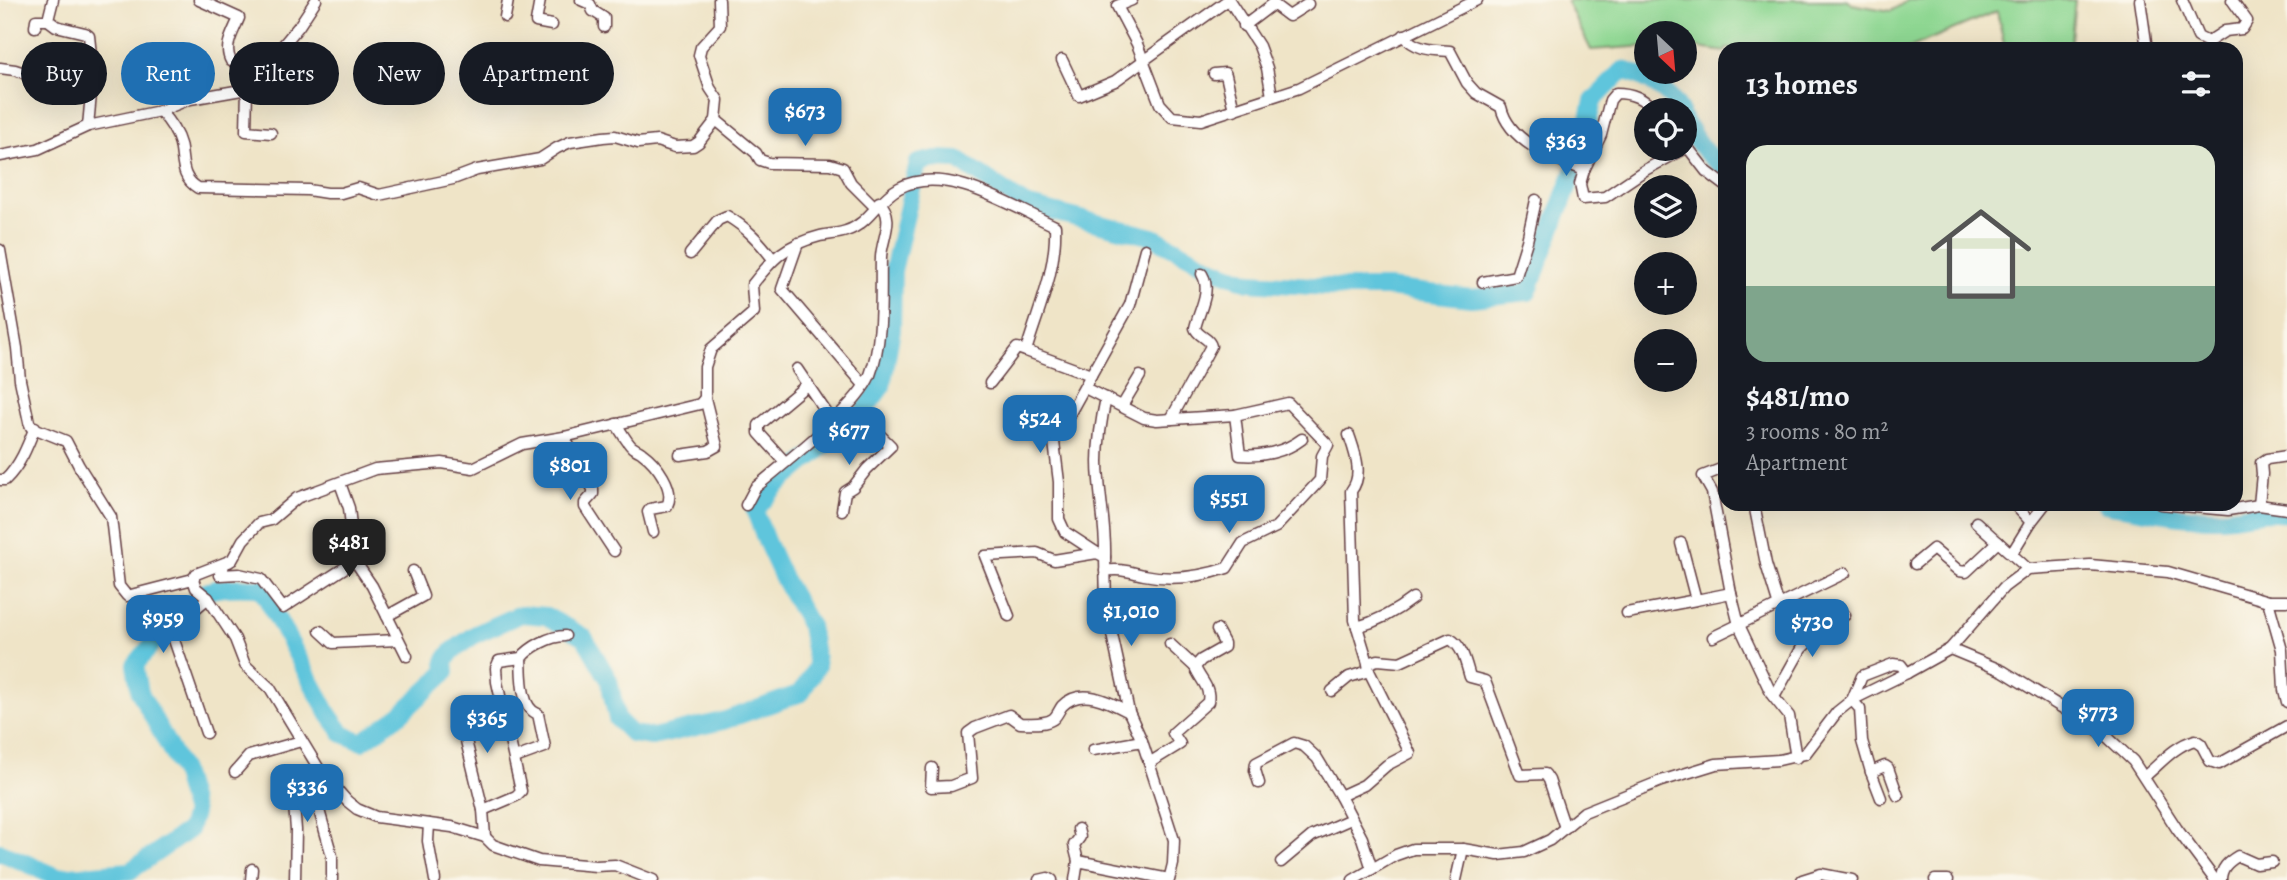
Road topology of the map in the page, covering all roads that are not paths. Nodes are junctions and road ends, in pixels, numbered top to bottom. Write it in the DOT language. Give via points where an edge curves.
graph roads {
  1 [pos="53,0"];
  2 [pos="199,0"];
  3 [pos="316,0"];
  4 [pos="508,0"];
  5 [pos="540,0"];
  6 [pos="581,0"];
  7 [pos="719,0"];
  8 [pos="1132,0"];
  9 [pos="1229,0"];
  10 [pos="1476,0"];
  11 [pos="2140,0"];
  12 [pos="2182,0"];
  13 [pos="2232,0"];
  14 [pos="1308,4"];
  15 [pos="505,17"];
  16 [pos="48,20"];
  17 [pos="552,25"];
  18 [pos="1244,26"];
  19 [pos="35,27"];
  20 [pos="604,27"];
  21 [pos="1404,35"];
  22 [pos="89,42"];
  23 [pos="286,42"];
  24 [pos="2146,42"];
  25 [pos="229,58"];
  26 [pos="1062,60"];
  27 [pos="1144,60"];
  28 [pos="0,68"];
  29 [pos="21,73"];
  30 [pos="1214,74"];
  31 [pos="229,92"];
  32 [pos="1272,96"];
  33 [pos="1639,98"];
  34 [pos="90,105"];
  35 [pos="247,105"];
  36 [pos="1234,110"];
  37 [pos="160,111"];
  38 [pos="716,120"];
  39 [pos="88,126"];
  40 [pos="271,133"];
  41 [pos="0,156"];
  42 [pos="1697,159"];
  43 [pos="1660,161"];
  44 [pos="1584,170"];
  45 [pos="1718,180"];
  46 [pos="1536,200"];
  47 [pos="877,204"];
  48 [pos="798,243"];
  49 [pos="1145,249"];
  50 [pos="0,250"];
  51 [pos="690,254"];
  52 [pos="773,259"];
  53 [pos="1202,274"];
  54 [pos="1483,282"];
  55 [pos="1026,351"];
  56 [pos="797,369"];
  57 [pos="1091,375"];
  58 [pos="1139,376"];
  59 [pos="990,383"];
  60 [pos="808,384"];
  61 [pos="864,385"];
  62 [pos="1085,388"];
  63 [pos="705,398"];
  64 [pos="1106,398"];
  65 [pos="1122,406"];
  66 [pos="1235,415"];
  67 [pos="1171,419"];
  68 [pos="866,421"];
  69 [pos="832,422"];
  70 [pos="616,424"];
  71 [pos="35,427"];
  72 [pos="1349,435"];
  73 [pos="564,437"];
  74 [pos="1302,439"];
  75 [pos="680,455"];
  76 [pos="2287,456"];
  77 [pos="785,462"];
  78 [pos="1718,470"];
  79 [pos="0,480"];
  80 [pos="340,483"];
  81 [pos="746,505"];
  82 [pos="2259,505"];
  83 [pos="2243,508"];
  84 [pos="2287,509"];
  85 [pos="842,510"];
  86 [pos="1755,511"];
  87 [pos="2021,511"];
  88 [pos="2040,511"];
  89 [pos="1976,522"];
  90 [pos="2031,522"];
  91 [pos="653,532"];
  92 [pos="1998,542"];
  93 [pos="1681,543"];
  94 [pos="614,551"];
  95 [pos="2012,553"];
  96 [pos="1101,555"];
  97 [pos="232,560"];
  98 [pos="355,561"];
  99 [pos="1915,564"];
  100 [pos="2028,569"];
  101 [pos="413,571"];
  102 [pos="1105,571"];
  103 [pos="1845,573"];
  104 [pos="194,583"];
  105 [pos="1731,593"];
  106 [pos="208,598"];
  107 [pos="1413,598"];
  108 [pos="1696,600"];
  109 [pos="2268,601"];
  110 [pos="2287,601"];
  111 [pos="1779,603"];
  112 [pos="1628,613"];
  113 [pos="1009,615"];
  114 [pos="1845,615"];
  115 [pos="387,617"];
  116 [pos="1739,625"];
  117 [pos="1357,627"];
  118 [pos="1217,630"];
  119 [pos="320,631"];
  120 [pos="565,636"];
  121 [pos="1713,637"];
  122 [pos="398,640"];
  123 [pos="1170,644"];
  124 [pos="1950,649"];
  125 [pos="407,656"];
  126 [pos="521,658"];
  127 [pos="1195,667"];
  128 [pos="1368,667"];
  129 [pos="1907,673"];
  130 [pos="1332,691"];
  131 [pos="1774,697"];
  132 [pos="1852,700"];
  133 [pos="2287,702"];
  134 [pos="458,708"];
  135 [pos="1129,712"];
  136 [pos="2287,726"];
  137 [pos="206,733"];
  138 [pos="301,741"];
  139 [pos="1142,741"];
  140 [pos="1093,750"];
  141 [pos="514,758"];
  142 [pos="1796,758"];
  143 [pos="1149,763"];
  144 [pos="932,768"];
  145 [pos="319,769"];
  146 [pos="235,772"];
  147 [pos="1871,772"];
  148 [pos="2144,777"];
  149 [pos="1259,783"];
  150 [pos="1340,796"];
  151 [pos="1898,796"];
  152 [pos="1881,798"];
  153 [pos="483,810"];
  154 [pos="1351,819"];
  155 [pos="429,824"];
  156 [pos="1565,828"];
  157 [pos="1078,829"];
  158 [pos="485,837"];
  159 [pos="1463,849"];
  160 [pos="1079,861"];
  161 [pos="1281,862"];
  162 [pos="2272,862"];
  163 [pos="1372,869"];
  164 [pos="633,877"];
  165 [pos="1169,879"];
  166 [pos="295,880"];
  167 [pos="332,880"];
  168 [pos="435,880"];
  169 [pos="653,880"];
  170 [pos="1039,880"];
  171 [pos="1052,880"];
  172 [pos="1074,880"];
  173 [pos="1353,880"];
  174 [pos="1456,880"];
  175 [pos="1802,880"];
  176 [pos="1852,880"];
  177 [pos="2218,880"];
  1 -- 16 [label="street"];
  2 -- 25 [label="street" via="239,18 227,45"];
  3 -- 23 [label="street"];
  4 -- 15 [label="street"];
  5 -- 17 [label="street" via="536,22"];
  6 -- 20 [label="street" via="604,18"];
  7 -- 38 [label="street" via="720,26 699,55 718,100"];
  8 -- 27 [label="street" via="1117,6"];
  9 -- 18 [label="street"];
  9 -- 27 [label="street"];
  10 -- 21 [label="street"];
  11 -- 24 [label="street"];
  12 -- 13 [label="street" via="2199,37 2208,42 2225,31 2242,29 2247,21"];
  14 -- 18 [label="street" via="1289,16 1273,4"];
  16 -- 19 [label="street" via="36,20"];
  16 -- 22 [label="street" via="85,33"];
  18 -- 32 [label="street" via="1268,68"];
  21 -- 32 [label="street" via="1299,88"];
  21 -- 44 [label="street" via="1423,49 1450,51 1467,83 1501,107 1504,120 1535,150"];
  26 -- 27 [label="street" via="1079,96 1115,81"];
  27 -- 36 [label="street" via="1160,104 1172,117 1201,120"];
  28 -- 29 [label="street"];
  30 -- 36 [label="street" via="1225,73"];
  31 -- 37 [label="street" via="190,99"];
  32 -- 36 [label="street"];
  33 -- 44 [label="street" via="1616,93 1610,100 1601,135"];
  34 -- 39 [label="street"];
  35 -- 40 [label="street" via="246,131"];
  37 -- 38 [label="street" via="180,143 182,169 189,183 198,188 341,193 358,188 380,195 540,159 570,142 615,136 638,143 692,146"];
  37 -- 39 [label="street"];
  38 -- 47 [label="street" via="760,160 843,168 852,183"];
  39 -- 41 [label="street" via="38,149"];
  42 -- 45 [label="street"];
  43 -- 44 [label="street" via="1605,197 1583,199 1580,184"];
  46 -- 54 [label="street" via="1516,275"];
  47 -- 48 [label="street" via="868,219 846,231"];
  47 -- 55 [label="street" via="901,187 920,182 964,184 1055,226 1050,274"];
  47 -- 61 [label="street" via="886,209 889,218 881,248 878,334"];
  48 -- 52 [label="street"];
  48 -- 61 [label="street" via="782,289"];
  49 -- 57 [label="street" via="1130,306"];
  50 -- 71 [label="street" via="20,380 29,422"];
  51 -- 52 [label="street" via="718,220 727,216 757,238"];
  52 -- 63 [label="street" via="752,285 754,312 711,349 705,367"];
  53 -- 67 [label="street" via="1206,290 1195,328 1211,346"];
  55 -- 57 [label="street"];
  55 -- 59 [label="street" via="1017,348"];
  56 -- 60 [label="street"];
  57 -- 62 [label="street"];
  58 -- 65 [label="street"];
  60 -- 69 [label="street"];
  60 -- 77 [label="street" via="759,425 759,433"];
  61 -- 69 [label="street"];
  62 -- 64 [label="street"];
  62 -- 96 [label="street" via="1054,442 1059,519 1065,532"];
  63 -- 70 [label="street" via="695,406"];
  63 -- 75 [label="street" via="716,446"];
  64 -- 65 [label="street"];
  64 -- 96 [label="street" via="1099,449"];
  65 -- 67 [label="street" via="1144,418"];
  66 -- 67 [label="street"];
  66 -- 74 [label="street" via="1240,455 1280,451"];
  66 -- 102 [label="street" via="1291,404 1328,446 1322,456 1320,480 1276,527 1242,543 1227,568 1182,579"];
  68 -- 85 [label="street" via="891,446 845,492"];
  69 -- 77 [label="street"];
  70 -- 73 [label="street"];
  70 -- 91 [label="street" via="633,448 658,469 669,491 667,506 649,509"];
  71 -- 79 [label="street" via="14,469"];
  71 -- 104 [label="street" via="65,441 108,510 122,592 127,596"];
  72 -- 117 [label="street" via="1357,469 1351,491"];
  73 -- 80 [label="street" via="522,444 473,468 442,463 382,468"];
  73 -- 94 [label="street" via="593,489 586,507"];
  76 -- 82 [label="street" via="2261,463"];
  77 -- 81 [label="street" via="755,488"];
  78 -- 105 [label="street" via="1703,476 1712,492"];
  80 -- 97 [label="street" via="297,498 271,520 260,523"];
  80 -- 98 [label="street" via="349,508"];
  82 -- 83 [label="street"];
  82 -- 84 [label="street"];
  86 -- 111 [label="street"];
  87 -- 90 [label="street"];
  88 -- 90 [label="street"];
  89 -- 92 [label="street"];
  90 -- 95 [label="street"];
  92 -- 95 [label="street"];
  92 -- 99 [label="street" via="1966,572 1933,549"];
  93 -- 108 [label="street"];
  95 -- 100 [label="street"];
  96 -- 102 [label="street"];
  96 -- 113 [label="street" via="1054,560 1037,553 985,556"];
  97 -- 98 [label="street" via="219,575 261,579 283,608"];
  97 -- 104 [label="street" via="196,573"];
  98 -- 115 [label="street"];
  100 -- 109 [label="street" via="2090,565 2168,572"];
  100 -- 124 [label="street" via="2004,587"];
  101 -- 115 [label="street" via="423,596"];
  102 -- 135 [label="street" via="1106,607"];
  103 -- 111 [label="street"];
  104 -- 106 [label="street"];
  105 -- 108 [label="street"];
  105 -- 116 [label="street"];
  106 -- 137 [label="street" via="175,626 172,634"];
  106 -- 138 [label="street" via="245,665 270,688"];
  107 -- 117 [label="street" via="1394,613"];
  108 -- 112 [label="street"];
  109 -- 110 [label="street"];
  109 -- 133 [label="street" via="2281,650"];
  111 -- 116 [label="street"];
  114 -- 131 [label="street" via="1822,628 1801,649"];
  115 -- 122 [label="street"];
  116 -- 121 [label="street"];
  116 -- 131 [label="street"];
  117 -- 128 [label="street"];
  118 -- 127 [label="street" via="1224,647"];
  119 -- 122 [label="street" via="333,643"];
  120 -- 126 [label="street" via="555,636"];
  122 -- 125 [label="street"];
  123 -- 127 [label="street"];
  124 -- 129 [label="street"];
  124 -- 148 [label="street" via="2003,671 2103,733"];
  126 -- 141 [label="street" via="499,661 496,668"];
  126 -- 141 [label="street" via="528,706 538,714 545,747"];
  127 -- 143 [label="street" via="1206,683 1208,702 1173,733 1180,744"];
  128 -- 130 [label="street"];
  128 -- 150 [label="street" via="1410,753"];
  128 -- 156 [label="street" via="1378,660 1400,662 1450,639 1456,642 1469,677 1485,681 1520,775 1545,774"];
  129 -- 132 [label="street"];
  129 -- 132 [label="street" via="1893,664 1862,676"];
  131 -- 142 [label="street" via="1789,716"];
  132 -- 142 [label="street" via="1805,754"];
  132 -- 147 [label="street" via="1860,709 1862,741"];
  134 -- 153 [label="street"];
  135 -- 139 [label="street"];
  135 -- 144 [label="street" via="1082,696 1042,723 1020,723 1009,715 968,733 972,778 931,787"];
  136 -- 148 [label="street" via="2218,764 2210,761 2201,744 2189,742"];
  138 -- 145 [label="street"];
  138 -- 146 [label="street" via="248,756"];
  139 -- 140 [label="street"];
  139 -- 143 [label="street"];
  141 -- 153 [label="street" via="522,791"];
  142 -- 156 [label="street" via="1716,764 1598,806"];
  143 -- 165 [label="street" via="1174,841"];
  145 -- 155 [label="street" via="357,809 376,817"];
  145 -- 166 [label="street" via="292,778"];
  145 -- 167 [label="street" via="317,803 332,856"];
  147 -- 151 [label="street" via="1888,768"];
  147 -- 152 [label="street"];
  148 -- 177 [label="street" via="2177,829"];
  149 -- 150 [label="street" via="1256,763 1294,743 1317,758"];
  150 -- 154 [label="street"];
  153 -- 158 [label="street"];
  154 -- 161 [label="street" via="1312,836"];
  154 -- 163 [label="street"];
  155 -- 158 [label="street"];
  155 -- 168 [label="street"];
  156 -- 159 [label="street" via="1524,852 1498,855"];
  157 -- 160 [label="street" via="1080,837 1074,845"];
  158 -- 164 [label="street" via="493,845 539,861 615,865"];
  159 -- 163 [label="street" via="1404,851"];
  159 -- 174 [label="street"];
  160 -- 165 [label="street"];
  160 -- 172 [label="street"];
  162 -- 177 [label="street" via="2256,864 2238,856"];
  163 -- 173 [label="street"];
  164 -- 169 [label="street"];
  170 -- 171 [label="street"];
  175 -- 176 [label="street" via="1821,874"];
}
